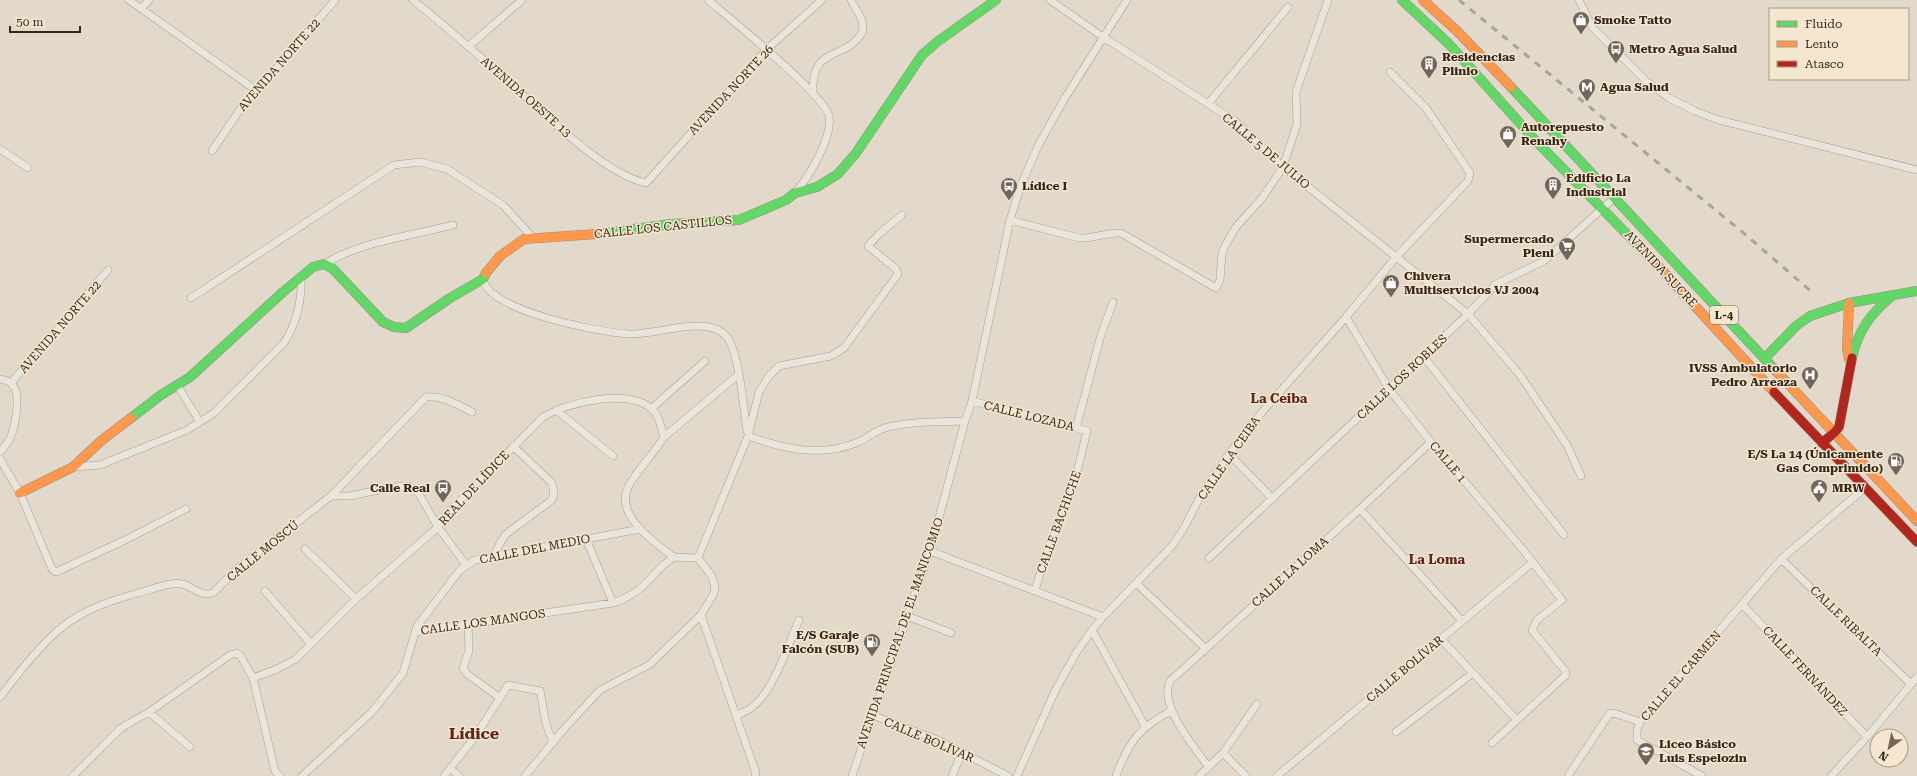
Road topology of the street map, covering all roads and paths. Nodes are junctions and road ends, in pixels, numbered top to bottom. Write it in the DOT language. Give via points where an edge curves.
graph roads {
  1 [pos="129,0"];
  2 [pos="149,0"];
  3 [pos="335,0"];
  4 [pos="413,0"];
  5 [pos="522,0"];
  6 [pos="708,0"];
  7 [pos="822,0"];
  8 [pos="851,0"];
  9 [pos="996,0"];
  10 [pos="1050,0"];
  11 [pos="1127,0"];
  12 [pos="1328,0"];
  13 [pos="1402,0"];
  14 [pos="1423,0"];
  15 [pos="1579,0"];
  16 [pos="1288,7"];
  17 [pos="141,9"];
  18 [pos="1103,37"];
  19 [pos="469,46"];
  20 [pos="767,49"];
  21 [pos="1390,72"];
  22 [pos="257,92"];
  23 [pos="813,93"];
  24 [pos="1208,104"];
  25 [pos="0,149"];
  26 [pos="212,151"];
  27 [pos="1283,167"];
  28 [pos="28,168"];
  29 [pos="1917,170"];
  30 [pos="646,184"];
  31 [pos="795,193"];
  32 [pos="1614,198"];
  33 [pos="1603,209"];
  34 [pos="902,215"];
  35 [pos="1010,220"];
  36 [pos="453,225"];
  37 [pos="533,238"];
  38 [pos="1397,256"];
  39 [pos="324,264"];
  40 [pos="108,270"];
  41 [pos="302,277"];
  42 [pos="483,279"];
  43 [pos="1917,291"];
  44 [pos="1894,295"];
  45 [pos="191,298"];
  46 [pos="1113,302"];
  47 [pos="1859,302"];
  48 [pos="1849,303"];
  49 [pos="1468,314"];
  50 [pos="1346,317"];
  51 [pos="1864,324"];
  52 [pos="1424,357"];
  53 [pos="1765,358"];
  54 [pos="705,362"];
  55 [pos="1850,366"];
  56 [pos="739,374"];
  57 [pos="0,379"];
  58 [pos="11,383"];
  59 [pos="177,385"];
  60 [pos="1389,389"];
  61 [pos="972,401"];
  62 [pos="652,408"];
  63 [pos="556,410"];
  64 [pos="472,412"];
  65 [pos="964,421"];
  66 [pos="200,422"];
  67 [pos="1076,428"];
  68 [pos="1087,431"];
  69 [pos="1834,433"];
  70 [pos="748,436"];
  71 [pos="664,437"];
  72 [pos="1431,442"];
  73 [pos="1822,443"];
  74 [pos="514,446"];
  75 [pos="0,452"];
  76 [pos="1229,454"];
  77 [pos="613,456"];
  78 [pos="0,459"];
  79 [pos="73,467"];
  80 [pos="1581,476"];
  81 [pos="1866,488"];
  82 [pos="20,493"];
  83 [pos="331,496"];
  84 [pos="1274,499"];
  85 [pos="186,509"];
  86 [pos="1360,509"];
  87 [pos="1917,521"];
  88 [pos="438,527"];
  89 [pos="640,529"];
  90 [pos="1564,535"];
  91 [pos="586,539"];
  92 [pos="1917,542"];
  93 [pos="305,549"];
  94 [pos="930,551"];
  95 [pos="494,557"];
  96 [pos="674,557"];
  97 [pos="698,558"];
  98 [pos="1209,558"];
  99 [pos="1781,559"];
  100 [pos="1533,562"];
  101 [pos="466,565"];
  102 [pos="1136,583"];
  103 [pos="1035,590"];
  104 [pos="265,591"];
  105 [pos="356,599"];
  106 [pos="613,603"];
  107 [pos="1743,605"];
  108 [pos="701,615"];
  109 [pos="907,616"];
  110 [pos="1103,617"];
  111 [pos="799,620"];
  112 [pos="1462,621"];
  113 [pos="468,624"];
  114 [pos="1092,630"];
  115 [pos="415,632"];
  116 [pos="951,633"];
  117 [pos="1441,639"];
  118 [pos="311,644"];
  119 [pos="1205,648"];
  120 [pos="1473,673"];
  121 [pos="1917,677"];
  122 [pos="253,678"];
  123 [pos="1911,684"];
  124 [pos="0,697"];
  125 [pos="500,698"];
  126 [pos="1257,704"];
  127 [pos="1172,710"];
  128 [pos="149,712"];
  129 [pos="737,715"];
  130 [pos="872,715"];
  131 [pos="1517,720"];
  132 [pos="1640,722"];
  133 [pos="1145,726"];
  134 [pos="1396,732"];
  135 [pos="1867,737"];
  136 [pos="554,742"];
  137 [pos="1492,743"];
  138 [pos="190,747"];
  139 [pos="962,752"];
  140 [pos="1223,753"];
  141 [pos="1208,766"];
  142 [pos="450,768"];
  143 [pos="73,776"];
  144 [pos="280,776"];
  145 [pos="302,776"];
  146 [pos="444,776"];
  147 [pos="459,776"];
  148 [pos="525,776"];
  149 [pos="755,776"];
  150 [pos="852,776"];
  151 [pos="952,776"];
  152 [pos="1008,776"];
  153 [pos="1016,776"];
  154 [pos="1116,776"];
  155 [pos="1200,776"];
  156 [pos="1246,776"];
  157 [pos="1277,776"];
  158 [pos="1568,776"];
  159 [pos="1702,776"];
  160 [pos="1831,776"];
  1 -- 17 [label="street"];
  2 -- 17 [label="street"];
  3 -- 22 [label="street, AVENIDA NORTE 22"];
  4 -- 19 [label="street, AVENIDA OESTE 13"];
  5 -- 19 [label="street"];
  6 -- 20 [label="street"];
  7 -- 20 [label="street, AVENIDA NORTE 26"];
  8 -- 23 [label="street" via="862,20 863,31 853,43 821,60 812,80"];
  9 -- 31 [label="street, CALLE LOS CASTILLOS" via="937,42 922,56 856,153 838,174 818,187"];
  10 -- 18 [label="street, CALLE 5 DE JULIO"];
  11 -- 18 [label="street, AVENIDA PRINCIPAL DE EL MANICOMIO"];
  12 -- 27 [label="street" via="1296,92 1297,124"];
  13 -- 33 [label="street, AVENIDA SUCRE / L-4" via="1449,44 1535,140"];
  14 -- 32 [label="street, AVENIDA SUCRE / L-4" via="1457,31"];
  15 -- 29 [label="street" via="1592,27 1646,82 1669,98 1726,122"];
  16 -- 24 [label="street"];
  17 -- 22 [label="street"];
  18 -- 24 [label="street, CALLE 5 DE JULIO"];
  18 -- 35 [label="street, AVENIDA PRINCIPAL DE EL MANICOMIO" via="1039,144 1020,185"];
  19 -- 30 [label="street, AVENIDA OESTE 13" via="610,168"];
  20 -- 23 [label="street"];
  20 -- 30 [label="street, AVENIDA NORTE 26"];
  21 -- 38 [label="street, CALLE LA CEIBA" via="1426,108 1470,173 1465,186"];
  22 -- 26 [label="street, AVENIDA NORTE 22" via="243,105"];
  23 -- 31 [label="street" via="826,108 829,125 813,167"];
  24 -- 27 [label="street, CALLE 5 DE JULIO" via="1235,121"];
  25 -- 28 [label="street"];
  27 -- 35 [label="street" via="1263,197 1236,227 1225,246 1219,284 1214,288 1121,233 1113,232 1090,239 1079,238"];
  27 -- 38 [label="street, CALLE 5 DE JULIO"];
  31 -- 37 [label="street, CALLE LOS CASTILLOS" via="786,200 739,220"];
  32 -- 33 [label="street, CALLE LOS ROBLES"];
  32 -- 53 [label="street, AVENIDA SUCRE / L-4"];
  33 -- 49 [label="street, CALLE LOS ROBLES" via="1544,261 1496,284"];
  33 -- 73 [label="street, AVENIDA SUCRE / L-4"];
  34 -- 70 [label="street" via="868,246 896,269 898,274 844,348 831,356 778,366 759,392"];
  35 -- 61 [label="street, AVENIDA PRINCIPAL DE EL MANICOMIO"];
  36 -- 39 [label="street" via="406,234 338,255"];
  37 -- 42 [label="street, CALLE LOS CASTILLOS" via="516,242 489,268"];
  37 -- 45 [label="street" via="503,205 447,169 420,162 394,165"];
  38 -- 49 [label="street, CALLE 5 DE JULIO"];
  38 -- 50 [label="street, CALLE LA CEIBA"];
  39 -- 41 [label="street" via="312,267"];
  39 -- 42 [label="street, CALLE LOS CASTILLOS" via="334,269 383,322 390,327 398,328 406,328"];
  40 -- 58 [label="street, AVENIDA NORTE 22"];
  41 -- 59 [label="street" via="190,377"];
  41 -- 66 [label="street" via="296,315 284,343 214,413"];
  42 -- 56 [label="street" via="486,286 510,305 532,314 585,327 645,334 668,328 711,326 727,336"];
  43 -- 44 [label="street"];
  44 -- 47 [label="street"];
  44 -- 51 [label="street" via="1882,303"];
  46 -- 67 [label="street" via="1101,335"];
  47 -- 48 [label="street"];
  47 -- 51 [label="street" via="1866,314"];
  48 -- 53 [label="street" via="1803,320"];
  48 -- 55 [label="street" via="1847,349"];
  49 -- 52 [label="street, CALLE LOS ROBLES"];
  49 -- 80 [label="street, CALLE 5 DE JULIO" via="1528,387 1567,445"];
  50 -- 60 [label="street, CALLE 1"];
  50 -- 76 [label="street, CALLE LA CEIBA" via="1262,412"];
  51 -- 55 [label="street"];
  52 -- 60 [label="street, CALLE LOS ROBLES"];
  52 -- 90 [label="street"];
  53 -- 69 [label="street, AVENIDA SUCRE / L-4"];
  54 -- 62 [label="street"];
  55 -- 69 [label="street" via="1847,398 1839,426"];
  56 -- 70 [label="street"];
  56 -- 71 [label="street"];
  57 -- 58 [label="street"];
  58 -- 75 [label="street" via="16,393 15,424 9,441"];
  59 -- 66 [label="street"];
  59 -- 79 [label="street" via="102,440"];
  60 -- 72 [label="street, CALLE 1"];
  60 -- 84 [label="street, CALLE LOS ROBLES"];
  61 -- 65 [label="street, AVENIDA PRINCIPAL DE EL MANICOMIO"];
  61 -- 67 [label="street, CALLE LOZADA"];
  62 -- 63 [label="street, REAL DE LÍDICE" via="629,399 607,398"];
  62 -- 71 [label="street" via="658,416"];
  63 -- 74 [label="street, REAL DE LÍDICE" via="543,417"];
  63 -- 77 [label="street"];
  64 -- 83 [label="street, CALLE MOSCÚ" via="434,396 426,398"];
  65 -- 70 [label="street" via="909,423 886,427 859,442 823,451 785,448"];
  65 -- 94 [label="street, AVENIDA PRINCIPAL DE EL MANICOMIO"];
  66 -- 79 [label="street" via="187,430 100,465"];
  67 -- 68 [label="street, CALLE LOZADA"];
  68 -- 103 [label="street, CALLE BACHICHE" via="1073,488 1047,552"];
  69 -- 73 [label="street"];
  69 -- 87 [label="street, AVENIDA SUCRE / L-4"];
  70 -- 97 [label="street"];
  71 -- 89 [label="street" via="628,488 626,495 628,514"];
  72 -- 86 [label="street, CALLE LA LOMA"];
  72 -- 100 [label="street, CALLE 1"];
  73 -- 81 [label="street, AVENIDA SUCRE / L-4"];
  74 -- 88 [label="street, REAL DE LÍDICE" via="451,510"];
  74 -- 95 [label="street" via="552,483 554,492 552,500 506,534"];
  76 -- 84 [label="street"];
  76 -- 102 [label="street, CALLE LA CEIBA" via="1201,495 1172,546"];
  78 -- 82 [label="street"];
  79 -- 82 [label="street"];
  81 -- 92 [label="street, AVENIDA SUCRE / L-4"];
  81 -- 99 [label="street, CALLE EL CARMEN"];
  82 -- 85 [label="street" via="52,569 56,572"];
  83 -- 88 [label="street" via="350,496 392,486 409,486 419,494"];
  83 -- 124 [label="street, CALLE MOSCÚ" via="237,569 213,593 201,594 187,584 172,584 100,604 75,618 32,657"];
  84 -- 98 [label="street, CALLE LOS ROBLES"];
  86 -- 112 [label="street"];
  86 -- 119 [label="street, CALLE LA LOMA"];
  88 -- 101 [label="street"];
  88 -- 105 [label="street, REAL DE LÍDICE"];
  89 -- 91 [label="street, CALLE DEL MEDIO"];
  89 -- 96 [label="street"];
  91 -- 95 [label="street, CALLE DEL MEDIO"];
  91 -- 106 [label="street"];
  93 -- 105 [label="street"];
  94 -- 103 [label="street"];
  94 -- 109 [label="street, AVENIDA PRINCIPAL DE EL MANICOMIO"];
  95 -- 101 [label="street, CALLE DEL MEDIO" via="475,560"];
  96 -- 97 [label="street"];
  96 -- 106 [label="street, CALLE LOS MANGOS" via="661,565 645,584 624,599"];
  97 -- 108 [label="street" via="711,575 715,586 714,593"];
  99 -- 107 [label="street, CALLE EL CARMEN"];
  99 -- 123 [label="street, CALLE RIBALTA"];
  100 -- 112 [label="street, CALLE BOLÍVAR"];
  100 -- 131 [label="street, CALLE 1" via="1562,600 1537,620 1532,630 1566,674"];
  101 -- 115 [label="street, CALLE DEL MEDIO" via="417,626"];
  102 -- 110 [label="street, CALLE LA CEIBA"];
  102 -- 119 [label="street"];
  103 -- 110 [label="street"];
  104 -- 118 [label="street"];
  105 -- 118 [label="street, REAL DE LÍDICE"];
  106 -- 113 [label="street, CALLE LOS MANGOS"];
  107 -- 132 [label="street, CALLE EL CARMEN"];
  107 -- 135 [label="street, CALLE FERNÁNDEZ"];
  108 -- 129 [label="street"];
  108 -- 136 [label="street" via="649,665 600,690"];
  109 -- 116 [label="street"];
  109 -- 130 [label="street, AVENIDA PRINCIPAL DE EL MANICOMIO"];
  110 -- 114 [label="street, CALLE LA CEIBA"];
  111 -- 129 [label="street" via="775,677 751,708"];
  112 -- 117 [label="street, CALLE BOLÍVAR"];
  113 -- 115 [label="street, CALLE LOS MANGOS"];
  113 -- 125 [label="street" via="469,651 463,668 467,674"];
  114 -- 133 [label="street"];
  114 -- 153 [label="street, CALLE LA CEIBA" via="1076,653 1056,691"];
  115 -- 145 [label="street, CALLE LOS MANGOS" via="403,673 372,712"];
  117 -- 120 [label="street"];
  117 -- 157 [label="street, CALLE BOLÍVAR"];
  118 -- 122 [label="street, REAL DE LÍDICE" via="296,659"];
  119 -- 127 [label="street, CALLE LA LOMA" via="1170,681 1167,691"];
  120 -- 131 [label="street"];
  120 -- 134 [label="street"];
  121 -- 123 [label="street"];
  122 -- 128 [label="street" via="240,655 234,653"];
  122 -- 144 [label="street" via="275,771"];
  123 -- 135 [label="street"];
  125 -- 136 [label="street" via="508,685 539,690 546,723"];
  125 -- 142 [label="street"];
  126 -- 140 [label="street"];
  127 -- 133 [label="street"];
  127 -- 141 [label="street, CALLE LA LOMA" via="1183,732"];
  128 -- 138 [label="street"];
  128 -- 143 [label="street" via="121,728"];
  129 -- 149 [label="street"];
  130 -- 139 [label="street, CALLE BOLÍVAR"];
  130 -- 150 [label="street, AVENIDA PRINCIPAL DE EL MANICOMIO"];
  131 -- 137 [label="street"];
  132 -- 158 [label="street" via="1610,713"];
  132 -- 159 [label="street, CALLE EL CARMEN" via="1637,740"];
  133 -- 154 [label="street" via="1130,744"];
  135 -- 160 [label="street"];
  136 -- 148 [label="street"];
  139 -- 151 [label="street"];
  139 -- 152 [label="street, CALLE BOLÍVAR"];
  140 -- 141 [label="street"];
  140 -- 156 [label="street"];
  141 -- 155 [label="street"];
  142 -- 146 [label="street"];
  142 -- 147 [label="street"];
}
